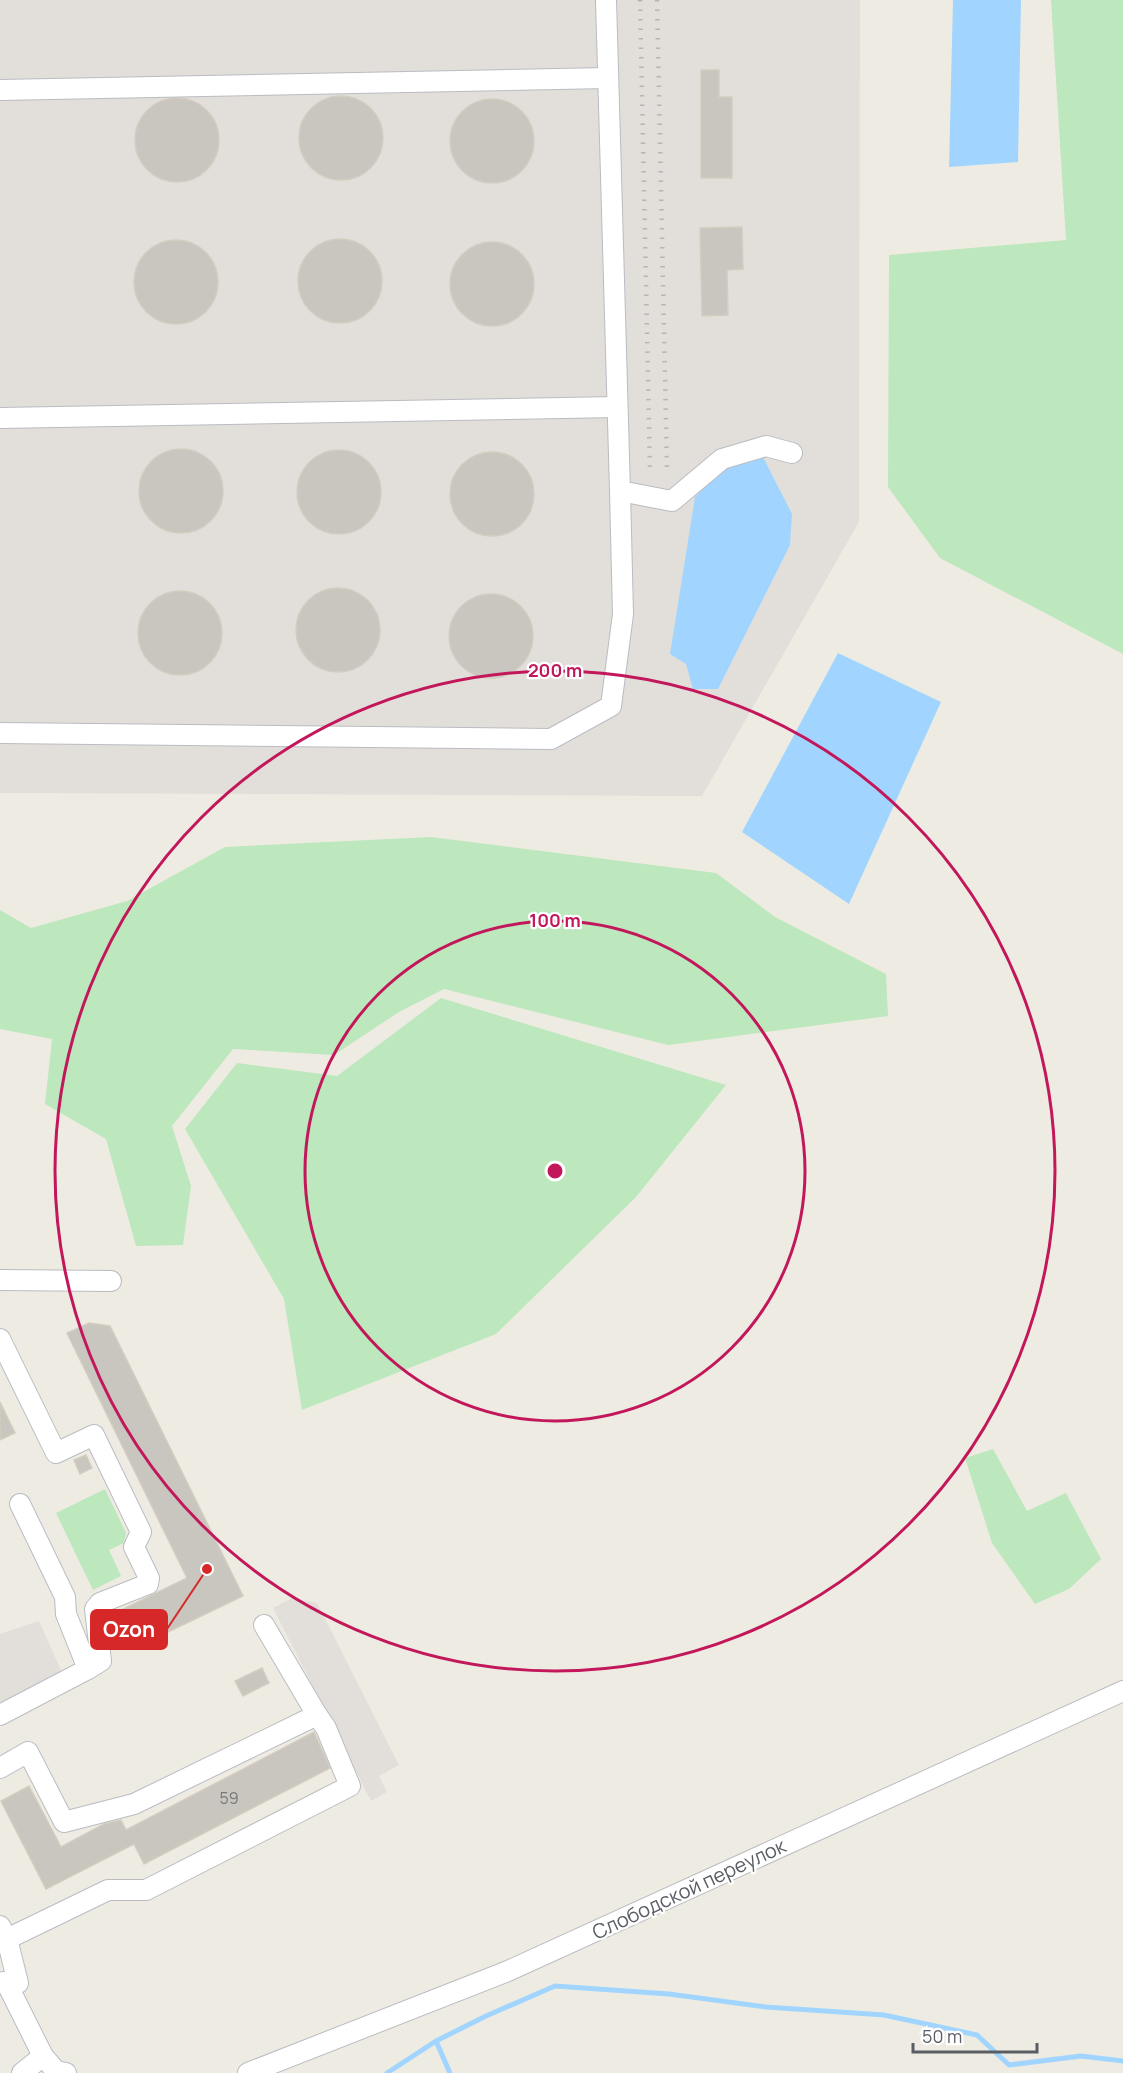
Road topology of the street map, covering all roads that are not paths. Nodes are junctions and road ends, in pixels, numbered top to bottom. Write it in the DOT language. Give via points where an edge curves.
graph roads {
  1 [pos="606,0"];
  2 [pos="607,78"];
  3 [pos="0,90"];
  4 [pos="617,407"];
  5 [pos="0,418"];
  6 [pos="792,453"];
  7 [pos="620,491"];
  8 [pos="0,733"];
  9 [pos="0,1280"];
  10 [pos="111,1281"];
  11 [pos="0,1339"];
  12 [pos="20,1504"];
  13 [pos="264,1625"];
  14 [pos="88,1669"];
  15 [pos="1123,1691"];
  16 [pos="0,1714"];
  17 [pos="317,1715"];
  18 [pos="0,1768"];
  19 [pos="3,1932"];
  20 [pos="8,1982"];
  21 [pos="43,2056"];
  22 [pos="22,2073"];
  23 [pos="66,2073"];
  24 [pos="248,2073"];
  1 -- 2 [label="street"];
  2 -- 3 [label="street"];
  2 -- 4 [label="street"];
  4 -- 5 [label="street"];
  4 -- 7 [label="street"];
  6 -- 7 [label="street" via="766,446 722,459 672,501"];
  7 -- 8 [label="street" via="623,614 611,706 551,739"];
  9 -- 10 [label="street"];
  11 -- 14 [label="street" via="56,1454 94,1435 141,1532 134,1547 149,1578 148,1584 100,1603 95,1609 101,1661"];
  12 -- 14 [label="street" via="65,1598 66,1614"];
  13 -- 17 [label="street"];
  14 -- 16 [label="street"];
  15 -- 24 [label="street, Слободской переулок" via="508,1971"];
  17 -- 18 [label="street" via="134,1804 64,1822 28,1752"];
  17 -- 19 [label="street" via="350,1786 146,1890 108,1890"];
  19 -- 20 [label="street"];
  20 -- 21 [label="street"];
  21 -- 22 [label="street"];
  21 -- 23 [label="street" via="56,2071"];
}
